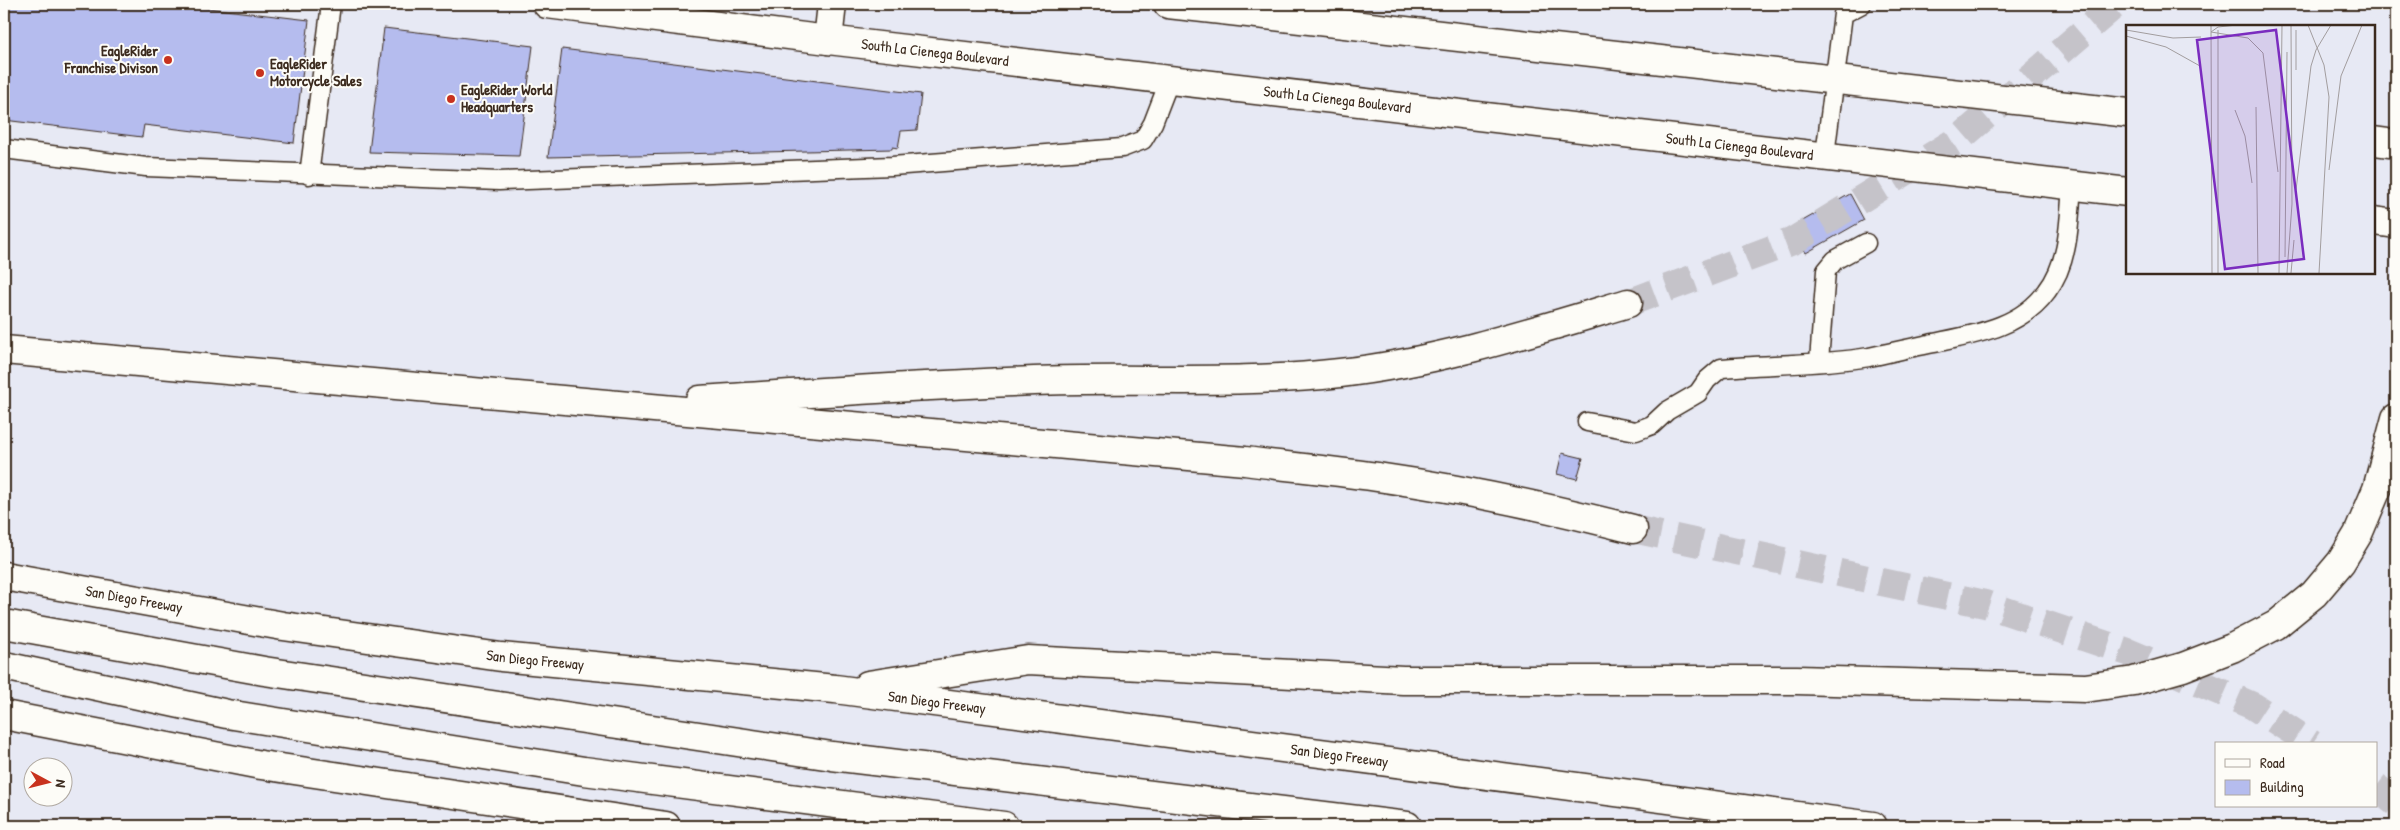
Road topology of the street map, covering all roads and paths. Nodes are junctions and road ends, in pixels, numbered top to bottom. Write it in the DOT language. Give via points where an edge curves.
graph roads {
  1 [pos="331,4"];
  2 [pos="547,4"];
  3 [pos="832,4"];
  4 [pos="1168,4"];
  5 [pos="1862,4"];
  6 [pos="1329,13"];
  7 [pos="828,40"];
  8 [pos="1170,79"];
  9 [pos="1834,81"];
  10 [pos="2126,113"];
  11 [pos="2375,141"];
  12 [pos="2396,144"];
  13 [pos="4,149"];
  14 [pos="1825,155"];
  15 [pos="309,175"];
  16 [pos="2072,185"];
  17 [pos="2126,192"];
  18 [pos="2375,221"];
  19 [pos="2396,224"];
  20 [pos="1866,243"];
  21 [pos="1628,304"];
  22 [pos="4,350"];
  23 [pos="1819,361"];
  24 [pos="603,405"];
  25 [pos="2396,418"];
  26 [pos="1587,422"];
  27 [pos="1633,528"];
  28 [pos="4,576"];
  29 [pos="4,624"];
  30 [pos="4,666"];
  31 [pos="835,689"];
  32 [pos="4,714"];
  33 [pos="666,826"];
  34 [pos="1004,826"];
  35 [pos="1407,826"];
  36 [pos="1873,826"];
  1 -- 15 [label="lane"];
  2 -- 7 [label="main road, South La Cienega Boulevard"];
  3 -- 7 [label="main road"];
  4 -- 6 [label="main road"];
  5 -- 9 [label="lane" via="1843,14"];
  6 -- 9 [label="main road"];
  7 -- 8 [label="main road, South La Cienega Boulevard"];
  8 -- 14 [label="main road, South La Cienega Boulevard"];
  8 -- 15 [label="lane" via="1153,124 1143,140 1122,148 892,166 550,180"];
  9 -- 10 [label="main road"];
  9 -- 14 [label="lane"];
  11 -- 12 [label="main road"];
  13 -- 15 [label="lane" via="146,167"];
  14 -- 16 [label="main road, South La Cienega Boulevard"];
  16 -- 17 [label="main road, South La Cienega Boulevard"];
  16 -- 23 [label="lane" via="2062,264 2048,291 2029,311 2004,325 1971,336 1868,357"];
  18 -- 19 [label="main road"];
  20 -- 23 [label="lane" via="1834,260 1826,271"];
  21 -- 24 [label="main road" via="1430,357 1341,373 1241,381 1036,381"];
  22 -- 24 [label="main road"];
  23 -- 26 [label="lane" via="1721,368 1698,393 1666,411 1652,425 1636,431"];
  24 -- 27 [label="main road" via="1244,461 1347,473 1470,493"];
  25 -- 31 [label="main road" via="2377,489 2358,534 2341,562 2314,594 2276,625 2232,648 2134,681 2085,688 1797,680 1403,680 1028,660"];
  28 -- 31 [label="main road, San Diego Freeway" via="283,626 492,656"];
  29 -- 35 [label="main road" via="264,671 823,754"];
  30 -- 34 [label="main road" via="246,717 584,771"];
  31 -- 36 [label="main road, San Diego Freeway"];
  32 -- 33 [label="main road" via="261,765"];
}
